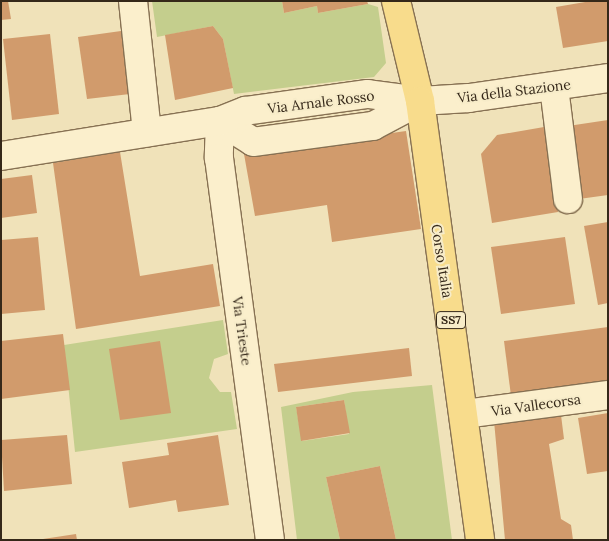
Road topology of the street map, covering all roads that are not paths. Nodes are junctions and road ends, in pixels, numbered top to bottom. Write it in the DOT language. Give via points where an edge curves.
graph roads {
  1 [pos="133,1"];
  2 [pos="396,1"];
  3 [pos="608,78"];
  4 [pos="554,87"];
  5 [pos="420,101"];
  6 [pos="220,121"];
  7 [pos="147,132"];
  8 [pos="1,156"];
  9 [pos="568,199"];
  10 [pos="608,395"];
  11 [pos="464,414"];
  12 [pos="270,540"];
  13 [pos="480,540"];
  1 -- 7 [label="street"];
  2 -- 5 [label="main road, SS7"];
  3 -- 4 [label="street, Via della Stazione"];
  4 -- 5 [label="street, Via della Stazione"];
  4 -- 9 [label="street"];
  5 -- 6 [label="street, Via Arnale Rosso" via="368,94 245,111"];
  5 -- 11 [label="main road, Corso Italia / SS7"];
  6 -- 7 [label="street, Via Arnale Rosso"];
  6 -- 12 [label="street, Via Trieste" via="219,158"];
  7 -- 8 [label="street, Via Arnale Rosso"];
  10 -- 11 [label="street, Via Vallecorsa"];
  11 -- 13 [label="main road, Corso Italia / SS7"];
}
